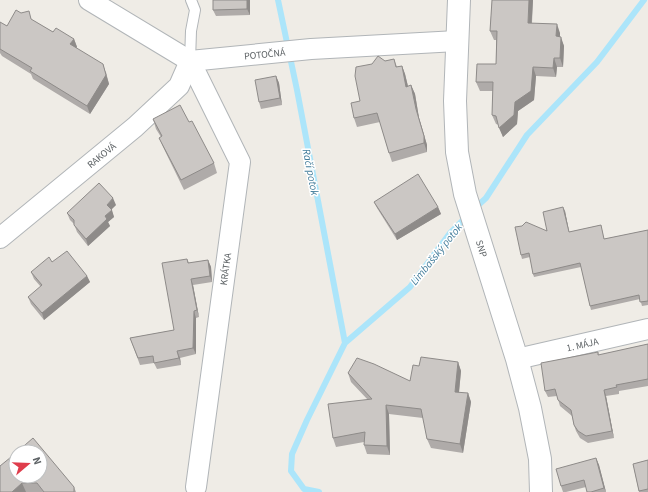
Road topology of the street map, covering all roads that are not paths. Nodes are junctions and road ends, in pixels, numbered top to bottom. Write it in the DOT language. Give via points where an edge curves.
graph roads {
  1 [pos="89,0"];
  2 [pos="191,0"];
  3 [pos="459,0"];
  4 [pos="457,41"];
  5 [pos="190,61"];
  6 [pos="0,238"];
  7 [pos="648,329"];
  8 [pos="517,359"];
  9 [pos="196,487"];
  10 [pos="541,492"];
  1 -- 5 [label="street"];
  2 -- 5 [label="lane" via="195,10 191,30"];
  3 -- 4 [label="street, SNP"];
  4 -- 5 [label="street, POTOČNÁ" via="311,49"];
  4 -- 8 [label="street, SNP" via="457,152 465,194"];
  5 -- 6 [label="street, RAKOVÁ" via="180,86 136,126"];
  5 -- 9 [label="street, KRÁTKA" via="240,162"];
  7 -- 8 [label="street, 1. MÁJA"];
  8 -- 10 [label="street, SNP" via="540,459"];
}
